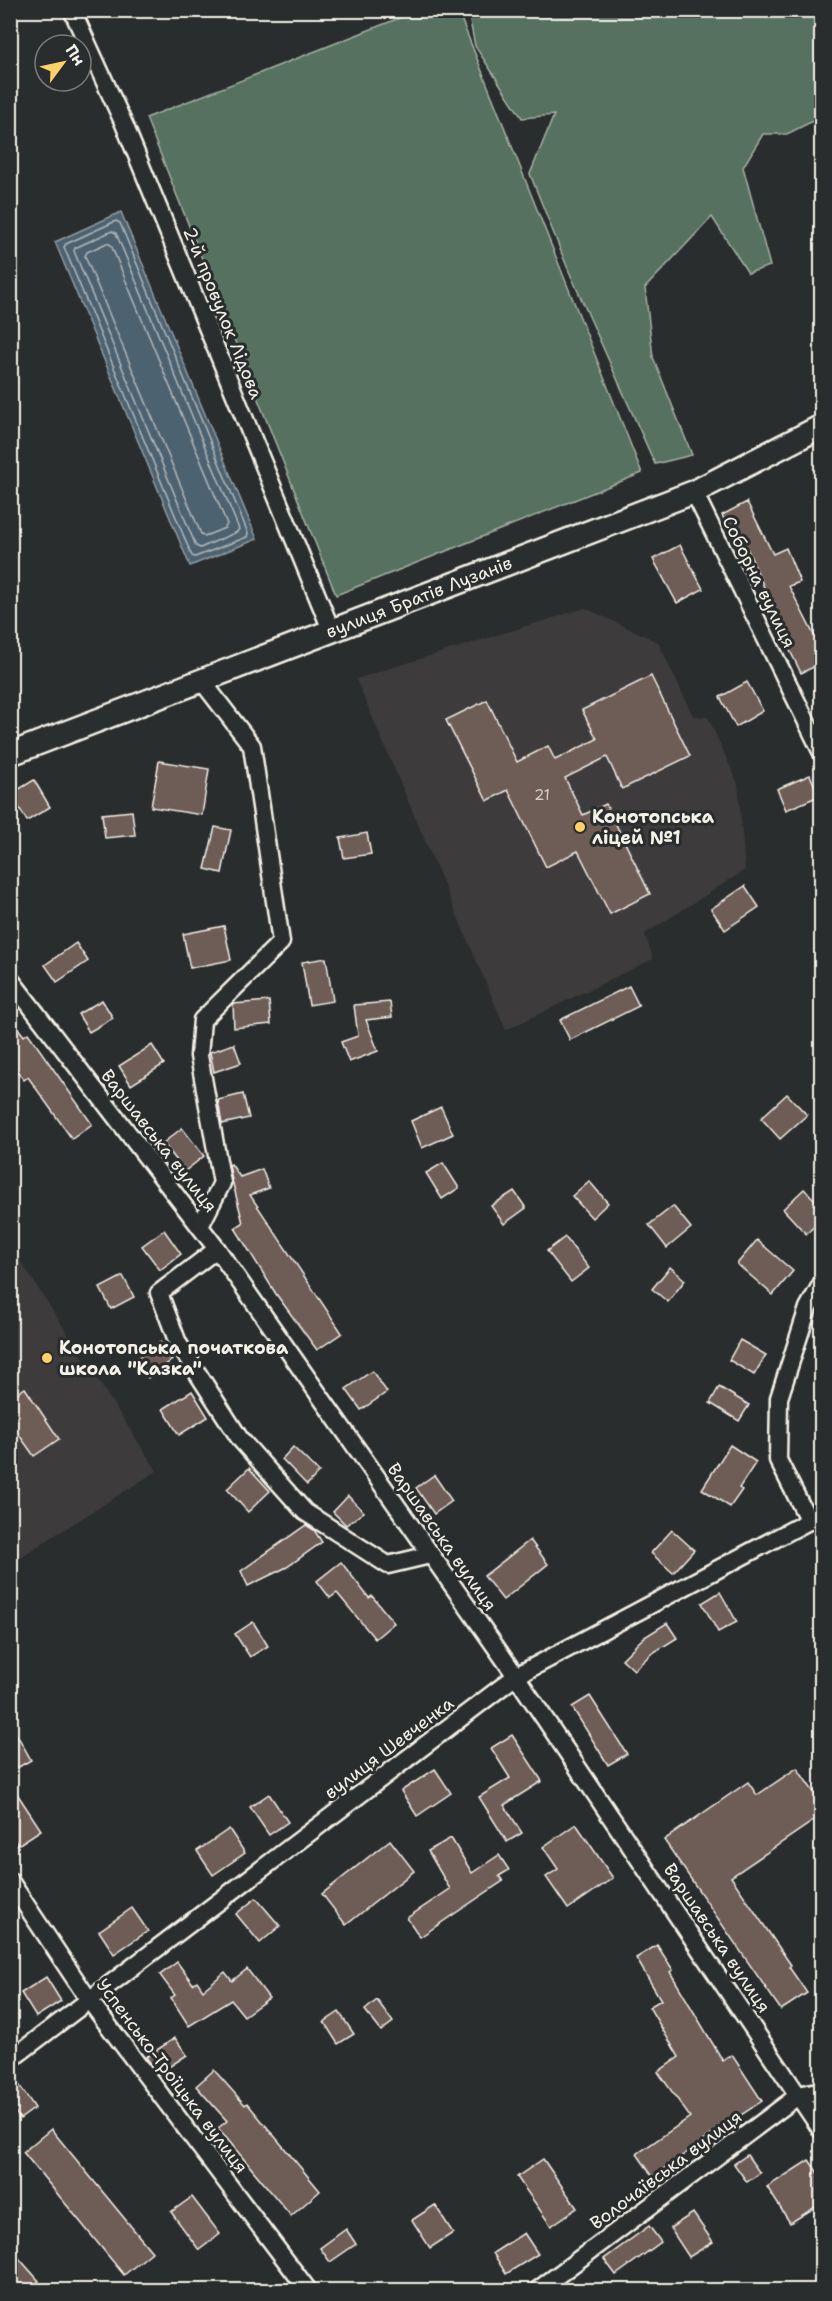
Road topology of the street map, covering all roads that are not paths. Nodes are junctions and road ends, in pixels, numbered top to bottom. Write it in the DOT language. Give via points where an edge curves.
graph roads {
  1 [pos="72,10"];
  2 [pos="822,426"];
  3 [pos="694,492"];
  4 [pos="332,632"];
  5 [pos="202,681"];
  6 [pos="822,753"];
  7 [pos="10,754"];
  8 [pos="10,980"];
  9 [pos="200,1226"];
  10 [pos="217,1249"];
  11 [pos="822,1283"];
  12 [pos="815,1518"];
  13 [pos="430,1555"];
  14 [pos="516,1676"];
  15 [pos="10,1881"];
  16 [pos="89,2000"];
  17 [pos="10,2061"];
  18 [pos="822,2090"];
  19 [pos="799,2095"];
  20 [pos="822,2131"];
  21 [pos="308,2290"];
  22 [pos="538,2290"];
  1 -- 4 [label="street, 2-й провулок Лідова" via="124,124"];
  2 -- 3 [label="main road, вулиця Братів Лузанів"];
  3 -- 4 [label="main road, вулиця Братів Лузанів"];
  3 -- 6 [label="street, Соборна вулиця"];
  4 -- 5 [label="main road, вулиця Братів Лузанів"];
  5 -- 7 [label="main road, вулиця Братів Лузанів"];
  5 -- 9 [label="street" via="252,746 281,942 202,1020 199,1056 222,1183"];
  8 -- 9 [label="street, Варшавська вулиця"];
  9 -- 10 [label="street, Варшавська вулиця"];
  10 -- 13 [label="street, Варшавська вулиця"];
  10 -- 13 [label="street" via="159,1293 178,1343 240,1439 305,1512 388,1565"];
  11 -- 12 [label="street" via="808,1308 778,1398 778,1460"];
  12 -- 14 [label="street, вулиця Шевченка"];
  13 -- 14 [label="street, Варшавська вулиця"];
  14 -- 16 [label="street, вулиця Шевченка"];
  14 -- 19 [label="street, Варшавська вулиця"];
  15 -- 16 [label="street, Успенсько-Троїцька вулиця"];
  16 -- 17 [label="street, вулиця Шевченка"];
  16 -- 21 [label="street, Успенсько-Троїцька вулиця"];
  18 -- 19 [label="street, Волочаївська вулиця"];
  19 -- 20 [label="street, Варшавська вулиця"];
  19 -- 22 [label="street, Волочаївська вулиця"];
}
